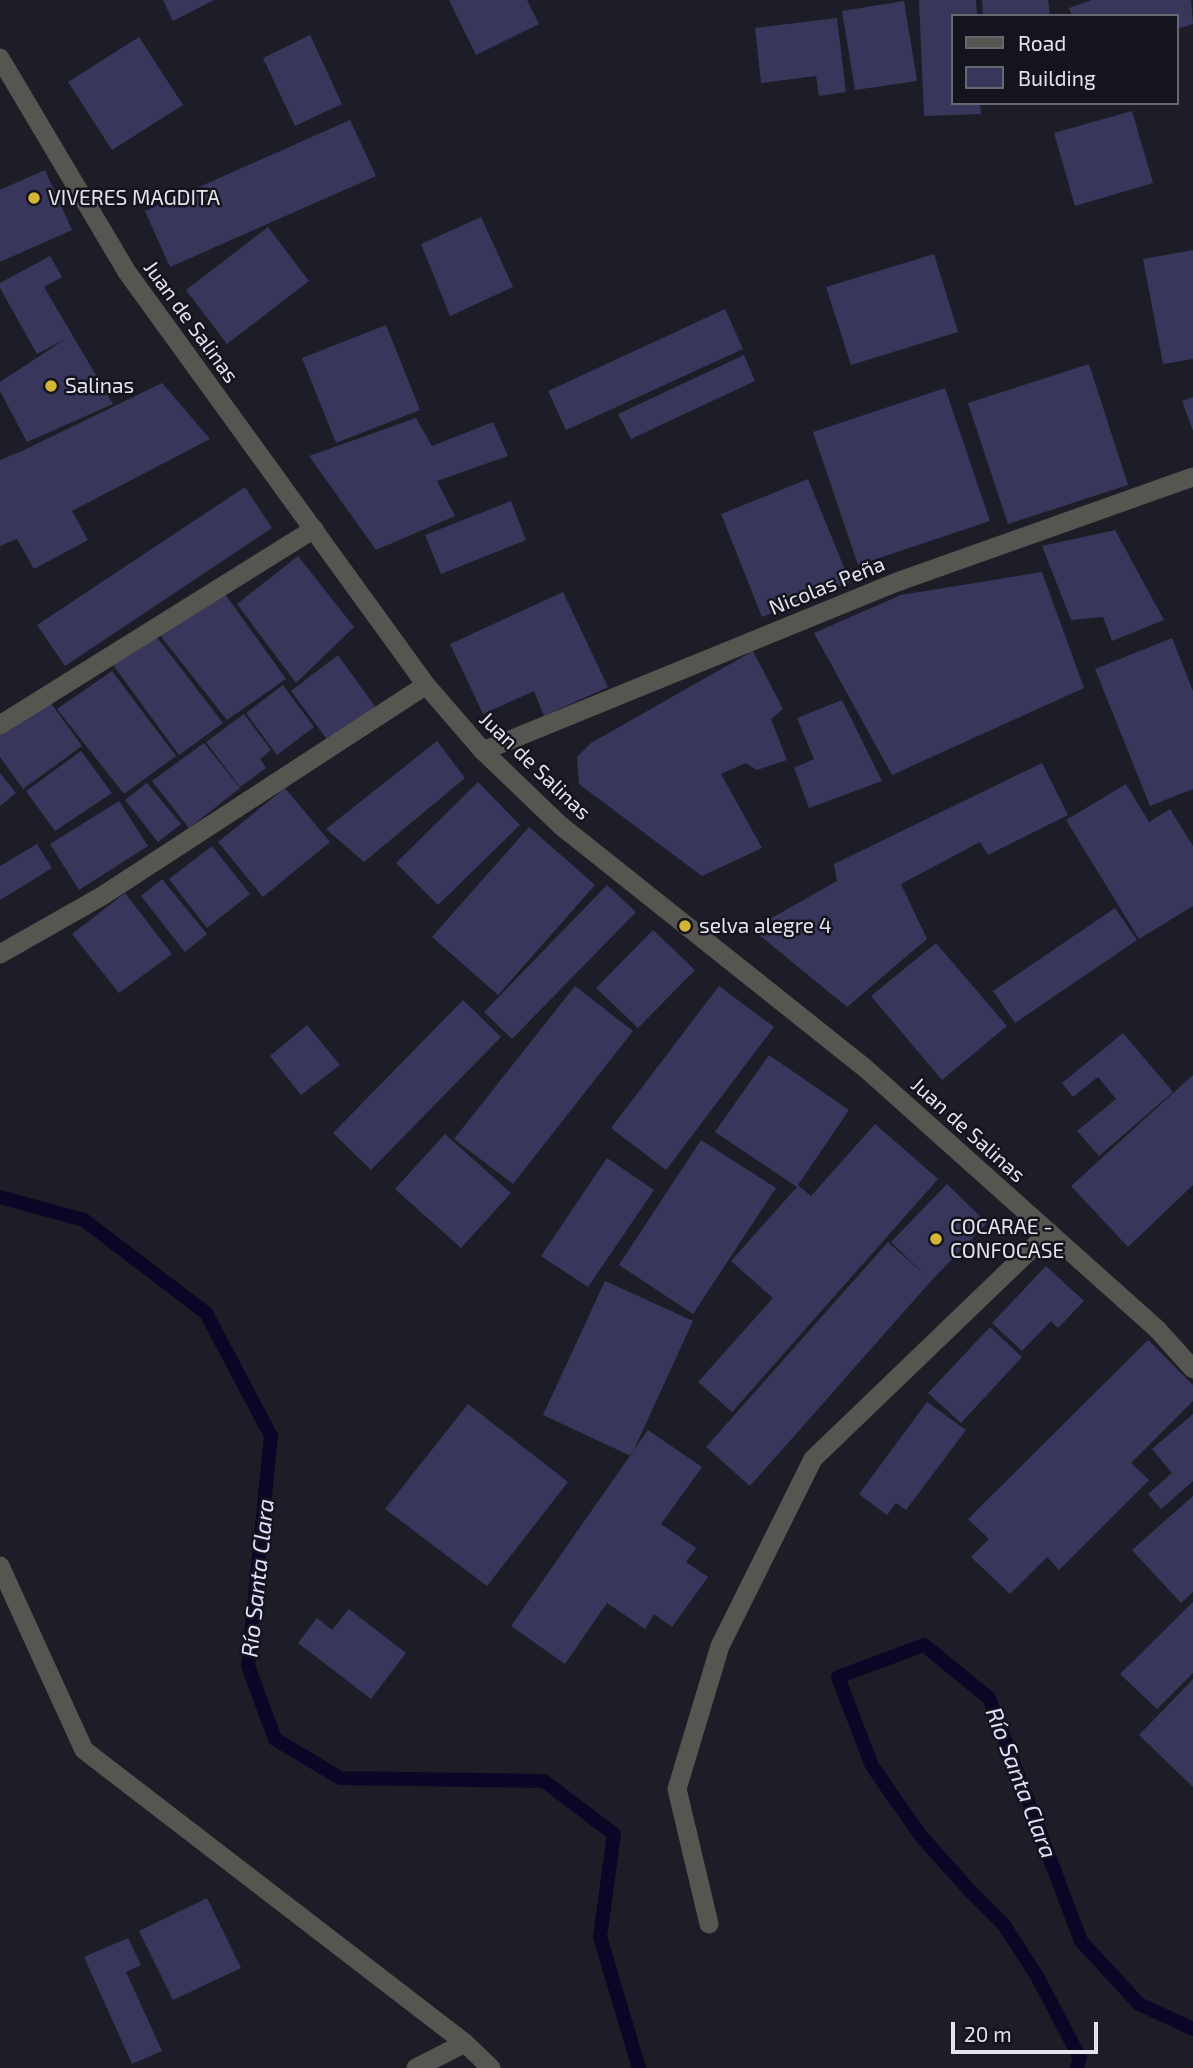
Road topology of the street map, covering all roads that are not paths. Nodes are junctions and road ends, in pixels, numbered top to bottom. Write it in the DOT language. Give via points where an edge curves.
graph roads {
  1 [pos="0,58"];
  2 [pos="1193,477"];
  3 [pos="314,529"];
  4 [pos="426,685"];
  5 [pos="0,725"];
  6 [pos="483,751"];
  7 [pos="0,954"];
  8 [pos="1049,1232"];
  9 [pos="1193,1369"];
  10 [pos="0,1566"];
  11 [pos="709,1924"];
  12 [pos="465,2043"];
  13 [pos="416,2068"];
  14 [pos="491,2068"];
  1 -- 3 [label="street, Juan de Salinas" via="127,272"];
  2 -- 6 [label="street, Nicolas Peña" via="897,582"];
  3 -- 4 [label="street, Juan de Salinas"];
  3 -- 5 [label="street"];
  4 -- 6 [label="street, Juan de Salinas"];
  4 -- 7 [label="street" via="102,896"];
  6 -- 8 [label="street, Juan de Salinas" via="560,825 865,1068"];
  8 -- 9 [label="street, Juan de Salinas" via="1157,1329"];
  8 -- 11 [label="street" via="813,1460 720,1646 677,1789"];
  10 -- 12 [label="street" via="84,1750"];
  12 -- 13 [label="street"];
  12 -- 14 [label="street"];
}
